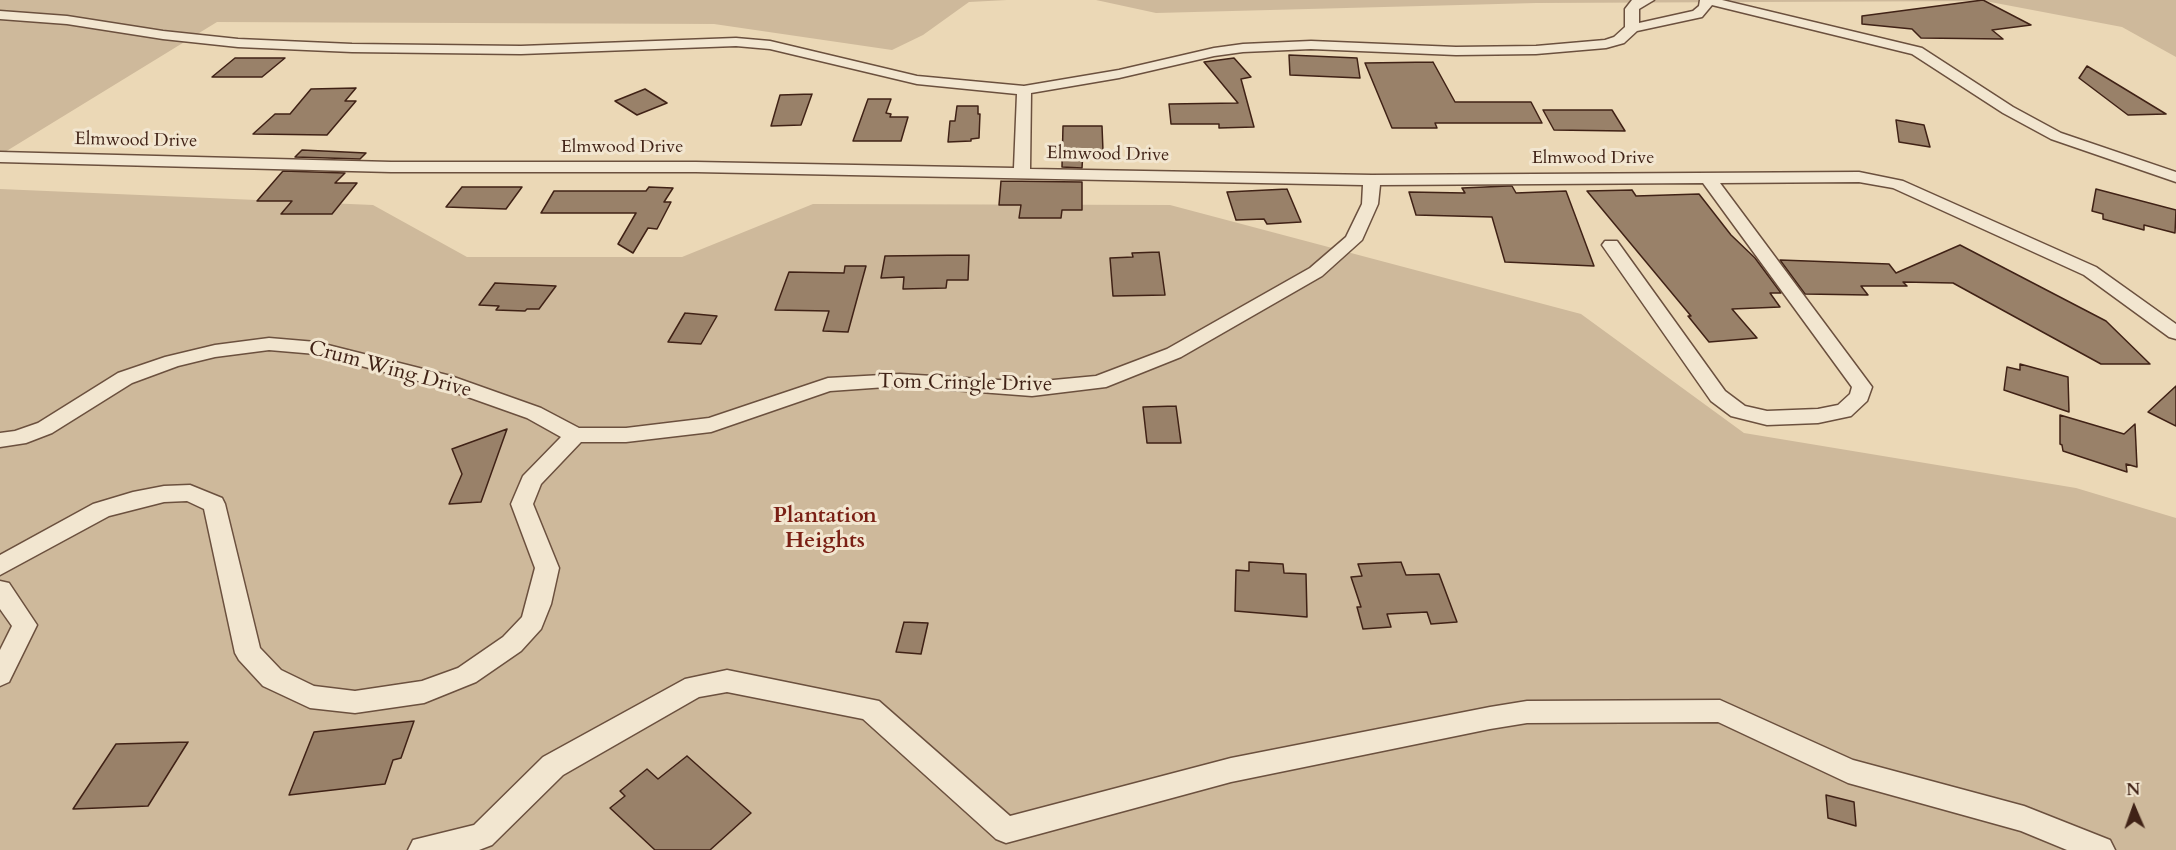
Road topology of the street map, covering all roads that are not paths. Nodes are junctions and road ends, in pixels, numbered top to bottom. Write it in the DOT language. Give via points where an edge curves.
graph roads {
  1 [pos="1648,0"];
  2 [pos="1706,0"];
  3 [pos="0,15"];
  4 [pos="1632,28"];
  5 [pos="1024,90"];
  6 [pos="0,157"];
  7 [pos="1022,172"];
  8 [pos="2176,177"];
  9 [pos="1708,178"];
  10 [pos="1372,180"];
  11 [pos="1611,244"];
  12 [pos="2176,333"];
  13 [pos="575,435"];
  14 [pos="0,440"];
  15 [pos="0,566"];
  16 [pos="0,590"];
  17 [pos="0,675"];
  18 [pos="423,850"];
  19 [pos="2100,850"];
  1 -- 4 [label="street" via="1632,9"];
  2 -- 4 [label="street" via="1705,8 1697,14"];
  2 -- 8 [label="street" via="1917,51 2056,136"];
  3 -- 5 [label="street" via="238,43 352,48 521,50 736,42 770,45 917,80"];
  4 -- 5 [label="street" via="1619,40 1606,44 1536,50 1311,45 1243,48"];
  5 -- 7 [label="street"];
  6 -- 7 [label="street, Elmwood Drive" via="379,166"];
  7 -- 10 [label="street, Elmwood Drive"];
  9 -- 10 [label="street, Elmwood Drive"];
  9 -- 11 [label="street" via="1862,387 1860,396 1844,411 1818,417 1767,418 1738,411 1718,396"];
  9 -- 12 [label="street, Elmwood Drive" via="1859,177 1897,184 2090,271"];
  10 -- 13 [label="street, Tom Cringle Drive" via="1370,204 1353,240 1317,272 1174,353 1099,382 1032,388 900,380 828,386 711,425 626,435"];
  13 -- 14 [label="street, Crum Wing Drive" via="534,413 444,381 316,348 269,344 172,361 125,378 45,428"];
  13 -- 15 [label="street" via="531,481 522,504 547,568 532,622 513,644 467,675 424,692 355,702 310,697 272,678 248,653 214,504 190,493 164,494 101,510"];
  16 -- 17 [label="street" via="25,626"];
  18 -- 19 [label="street" via="482,836 553,766 694,687 727,681 870,709 1006,830 1231,770 1490,718 1527,712 1720,711 1848,771 2024,819"];
}
